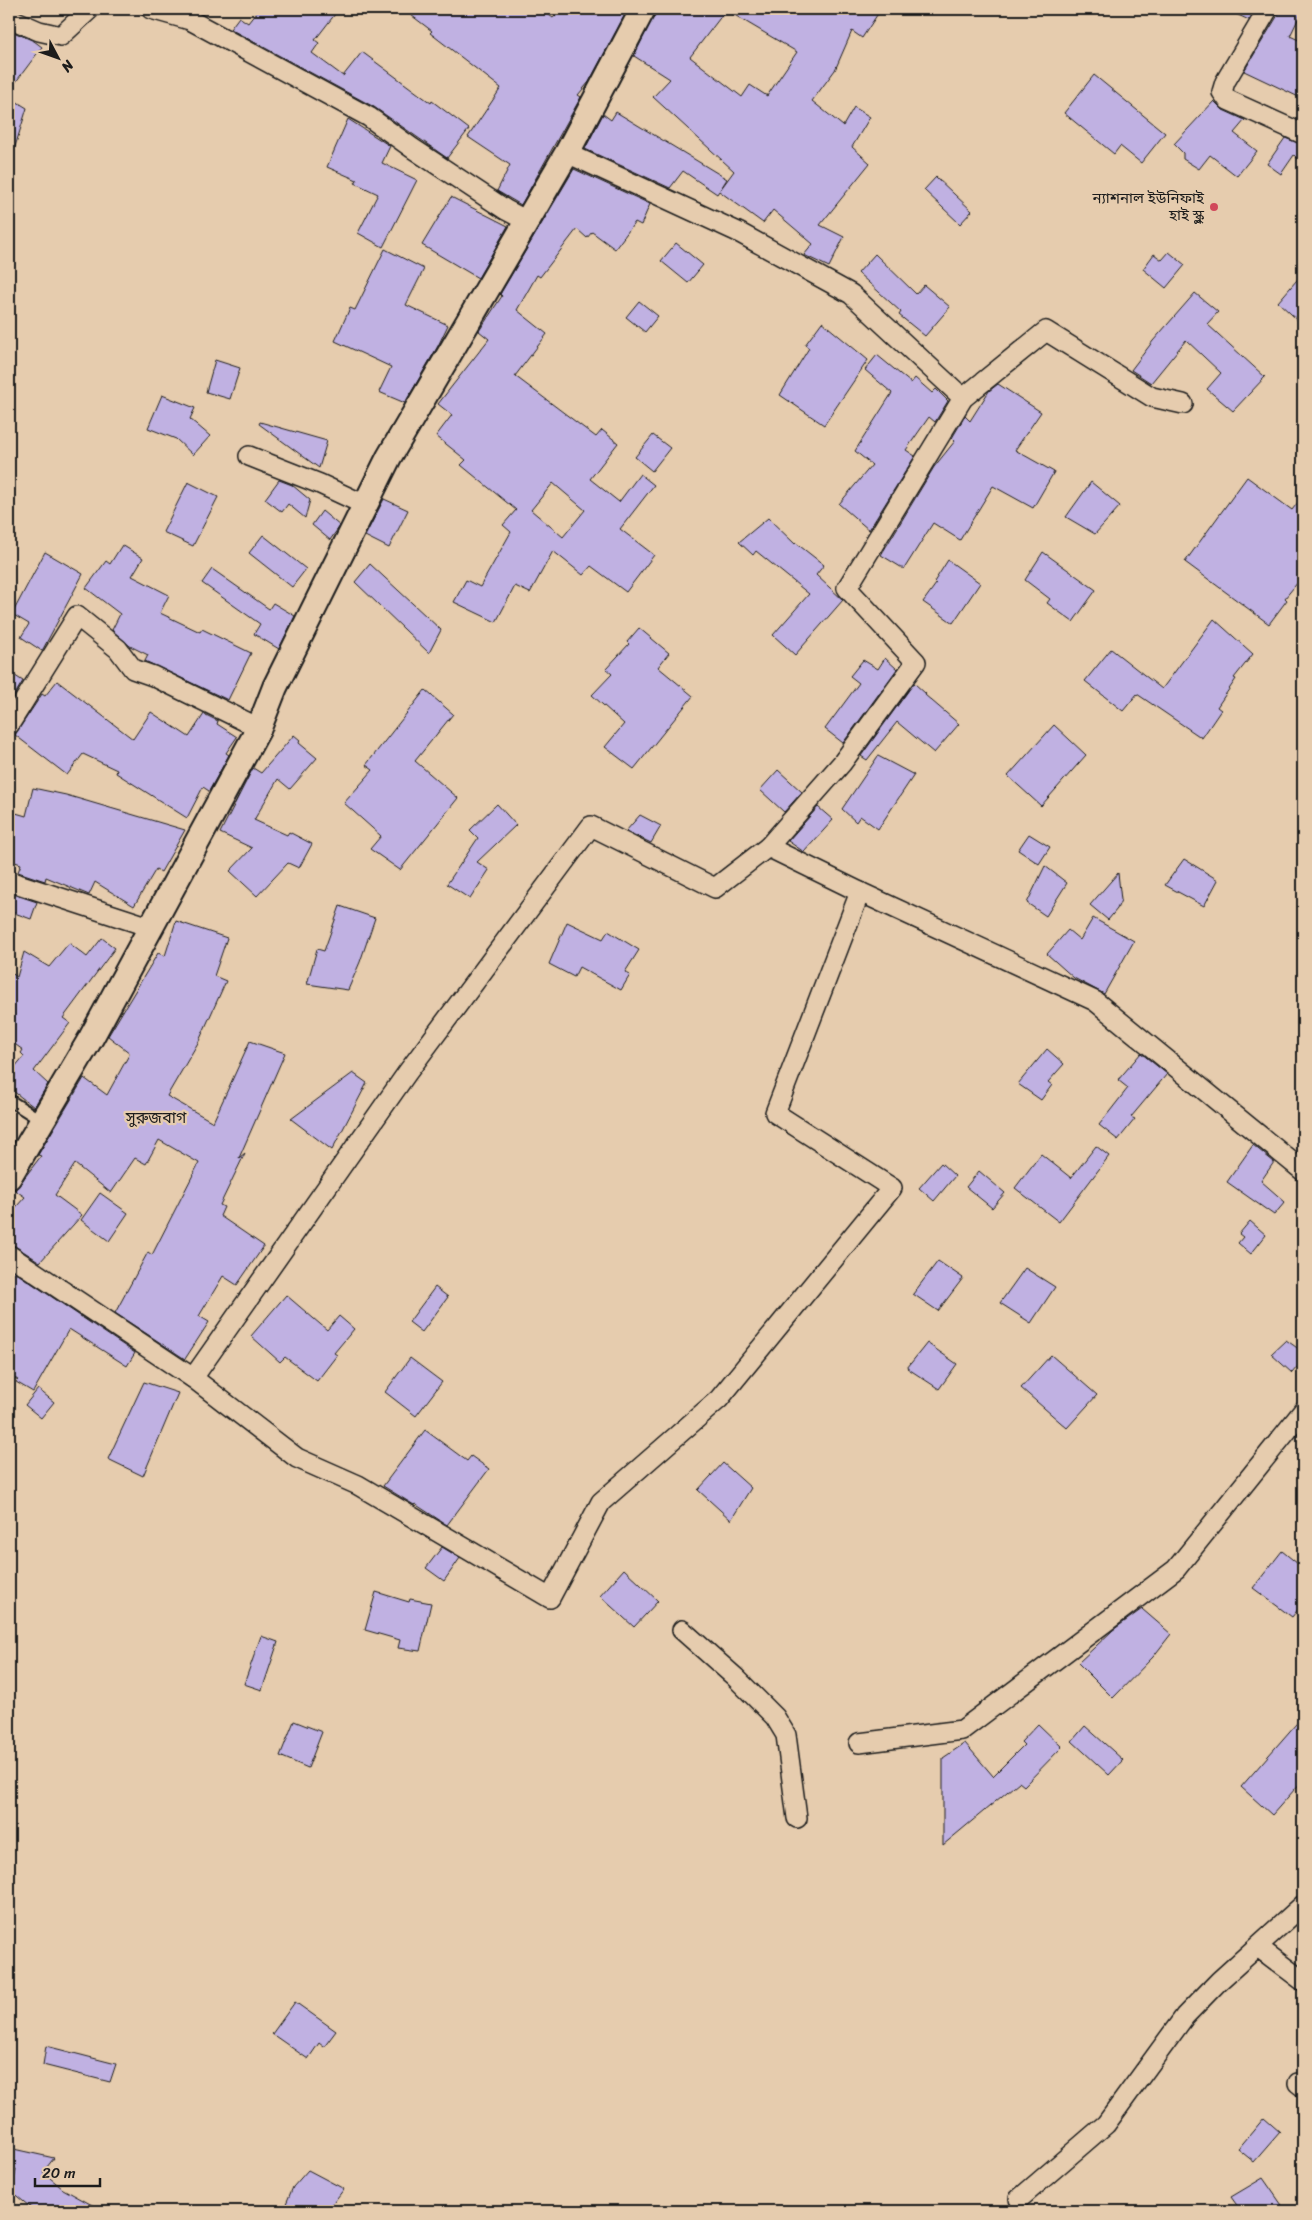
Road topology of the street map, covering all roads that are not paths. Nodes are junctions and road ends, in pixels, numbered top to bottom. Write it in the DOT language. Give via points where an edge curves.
graph roads {
  1 [pos="90,9"];
  2 [pos="151,9"];
  3 [pos="643,9"];
  4 [pos="1268,9"];
  5 [pos="9,18"];
  6 [pos="1303,134"];
  7 [pos="566,153"];
  8 [pos="527,221"];
  9 [pos="963,398"];
  10 [pos="1183,404"];
  11 [pos="249,456"];
  12 [pos="365,505"];
  13 [pos="9,725"];
  14 [pos="259,728"];
  15 [pos="768,847"];
  16 [pos="9,881"];
  17 [pos="860,892"];
  18 [pos="150,927"];
  19 [pos="9,1100"];
  20 [pos="42,1121"];
  21 [pos="1303,1172"];
  22 [pos="9,1177"];
  23 [pos="9,1255"];
  24 [pos="193,1378"];
  25 [pos="1303,1411"];
  26 [pos="682,1630"];
  27 [pos="860,1743"];
  28 [pos="797,1818"];
  29 [pos="1303,1905"];
  30 [pos="1258,1947"];
  31 [pos="1303,1981"];
  32 [pos="1019,2199"];
  1 -- 5 [label="street" via="61,36"];
  2 -- 8 [label="street" via="190,20 368,117"];
  3 -- 7 [label="street"];
  4 -- 6 [label="street" via="1222,92 1228,100"];
  7 -- 8 [label="street"];
  7 -- 9 [label="street" via="738,232 851,294"];
  8 -- 12 [label="street" via="389,457"];
  9 -- 10 [label="street" via="1046,331 1152,397"];
  9 -- 15 [label="street" via="847,588 916,662 842,763"];
  11 -- 12 [label="street"];
  12 -- 14 [label="street" via="275,687"];
  13 -- 14 [label="street" via="77,616 118,649 133,669"];
  14 -- 18 [label="street"];
  15 -- 17 [label="street"];
  15 -- 24 [label="street" via="715,888 591,826 407,1073"];
  16 -- 18 [label="street"];
  17 -- 21 [label="street" via="1094,1001"];
  17 -- 24 [label="street" via="775,1113 892,1188 719,1399 601,1502 550,1598 358,1486 297,1458"];
  18 -- 20 [label="street"];
  19 -- 20 [label="lane"];
  20 -- 22 [label="street"];
  23 -- 24 [label="street"];
  25 -- 27 [label="street" via="1176,1569 962,1730"];
  26 -- 28 [label="street" via="775,1717 786,1735"];
  29 -- 30 [label="street"];
  30 -- 31 [label="street"];
  30 -- 32 [label="street" via="1185,2016 1106,2124"];
}
